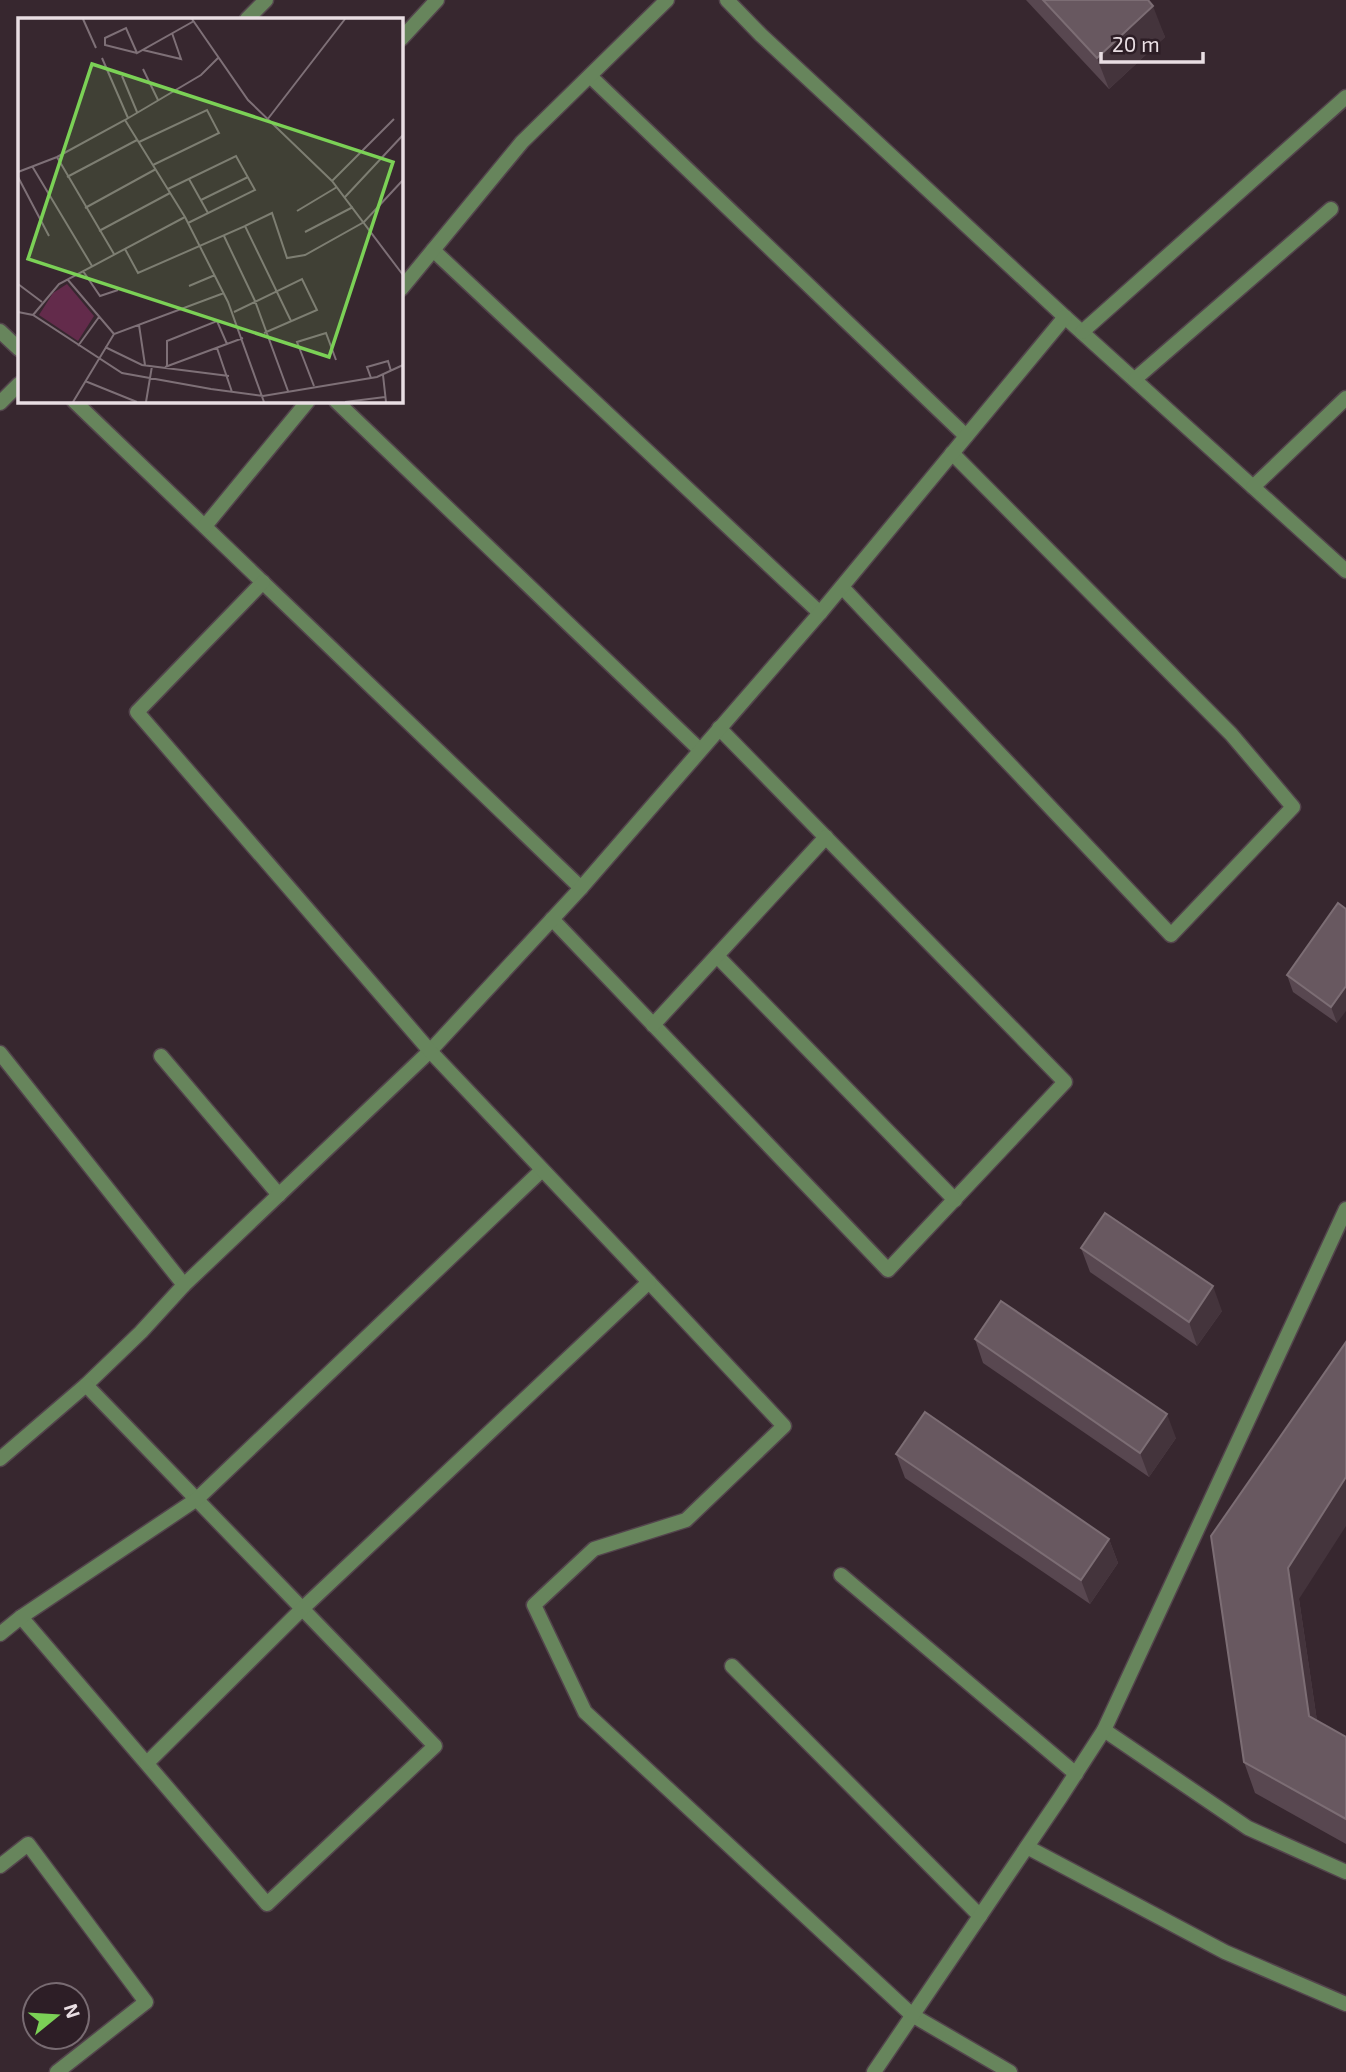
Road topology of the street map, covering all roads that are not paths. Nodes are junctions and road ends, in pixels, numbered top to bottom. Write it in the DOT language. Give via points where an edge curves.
graph roads {
  1 [pos="266,0"];
  2 [pos="437,0"];
  3 [pos="667,0"];
  4 [pos="727,0"];
  5 [pos="248,18"];
  6 [pos="402,38"];
  7 [pos="590,76"];
  8 [pos="1346,97"];
  9 [pos="1331,209"];
  10 [pos="433,250"];
  11 [pos="402,288"];
  12 [pos="1065,317"];
  13 [pos="0,331"];
  14 [pos="1082,332"];
  15 [pos="18,348"];
  16 [pos="1135,379"];
  17 [pos="18,385"];
  18 [pos="1346,398"];
  19 [pos="307,402"];
  20 [pos="337,402"];
  21 [pos="0,403"];
  22 [pos="83,404"];
  23 [pos="966,436"];
  24 [pos="952,453"];
  25 [pos="1253,487"];
  26 [pos="205,526"];
  27 [pos="1346,570"];
  28 [pos="263,582"];
  29 [pos="842,587"];
  30 [pos="820,613"];
  31 [pos="719,728"];
  32 [pos="700,750"];
  33 [pos="826,837"];
  34 [pos="580,888"];
  35 [pos="552,919"];
  36 [pos="717,956"];
  37 [pos="653,1025"];
  38 [pos="430,1051"];
  39 [pos="0,1053"];
  40 [pos="161,1056"];
  41 [pos="542,1170"];
  42 [pos="279,1195"];
  43 [pos="955,1200"];
  44 [pos="1346,1209"];
  45 [pos="649,1282"];
  46 [pos="184,1285"];
  47 [pos="86,1385"];
  48 [pos="0,1459"];
  49 [pos="197,1499"];
  50 [pos="841,1575"];
  51 [pos="302,1609"];
  52 [pos="21,1617"];
  53 [pos="0,1634"];
  54 [pos="732,1666"];
  55 [pos="1104,1730"];
  56 [pos="147,1763"];
  57 [pos="1076,1774"];
  58 [pos="1027,1847"];
  59 [pos="0,1866"];
  60 [pos="1346,1871"];
  61 [pos="980,1916"];
  62 [pos="1346,2004"];
  63 [pos="912,2015"];
  64 [pos="57,2072"];
  65 [pos="874,2072"];
  66 [pos="1010,2072"];
  1 -- 5 [label="street"];
  2 -- 6 [label="street"];
  3 -- 7 [label="street"];
  4 -- 12 [label="street"];
  7 -- 10 [label="street" via="522,142"];
  7 -- 23 [label="street"];
  8 -- 14 [label="street"];
  9 -- 16 [label="street"];
  10 -- 11 [label="street"];
  10 -- 30 [label="street"];
  12 -- 14 [label="street"];
  12 -- 23 [label="street"];
  13 -- 15 [label="street"];
  14 -- 16 [label="street"];
  16 -- 25 [label="street"];
  17 -- 21 [label="street"];
  18 -- 25 [label="street"];
  19 -- 26 [label="street"];
  20 -- 32 [label="street"];
  22 -- 26 [label="street"];
  23 -- 24 [label="street"];
  24 -- 29 [label="street"];
  24 -- 29 [label="street" via="1231,734 1293,807 1171,935"];
  25 -- 27 [label="street"];
  26 -- 28 [label="street"];
  28 -- 34 [label="street"];
  28 -- 38 [label="street" via="137,712"];
  29 -- 30 [label="street"];
  30 -- 31 [label="street"];
  31 -- 32 [label="street"];
  31 -- 33 [label="street"];
  32 -- 34 [label="street"];
  33 -- 36 [label="street"];
  33 -- 43 [label="street" via="1065,1082"];
  34 -- 35 [label="street"];
  35 -- 37 [label="street"];
  35 -- 38 [label="street"];
  36 -- 37 [label="street"];
  36 -- 43 [label="street"];
  37 -- 43 [label="street" via="888,1270"];
  38 -- 41 [label="street"];
  38 -- 42 [label="street"];
  39 -- 46 [label="street"];
  40 -- 42 [label="street"];
  41 -- 45 [label="street"];
  41 -- 49 [label="street"];
  42 -- 46 [label="street"];
  44 -- 55 [label="street"];
  45 -- 51 [label="street"];
  45 -- 63 [label="street" via="784,1426 686,1520 594,1549 534,1605 585,1712"];
  46 -- 47 [label="street"];
  47 -- 48 [label="street"];
  47 -- 49 [label="street"];
  49 -- 51 [label="street"];
  49 -- 52 [label="street"];
  50 -- 57 [label="street"];
  51 -- 56 [label="street"];
  51 -- 56 [label="street" via="435,1746 267,1904"];
  52 -- 53 [label="street"];
  52 -- 56 [label="street"];
  54 -- 61 [label="street"];
  55 -- 57 [label="street"];
  55 -- 60 [label="street" via="1248,1828"];
  57 -- 58 [label="street"];
  58 -- 61 [label="street"];
  58 -- 62 [label="street" via="1225,1952"];
  59 -- 64 [label="street" via="28,1844 146,2002"];
  61 -- 63 [label="street"];
  63 -- 65 [label="street"];
  63 -- 66 [label="street"];
}
